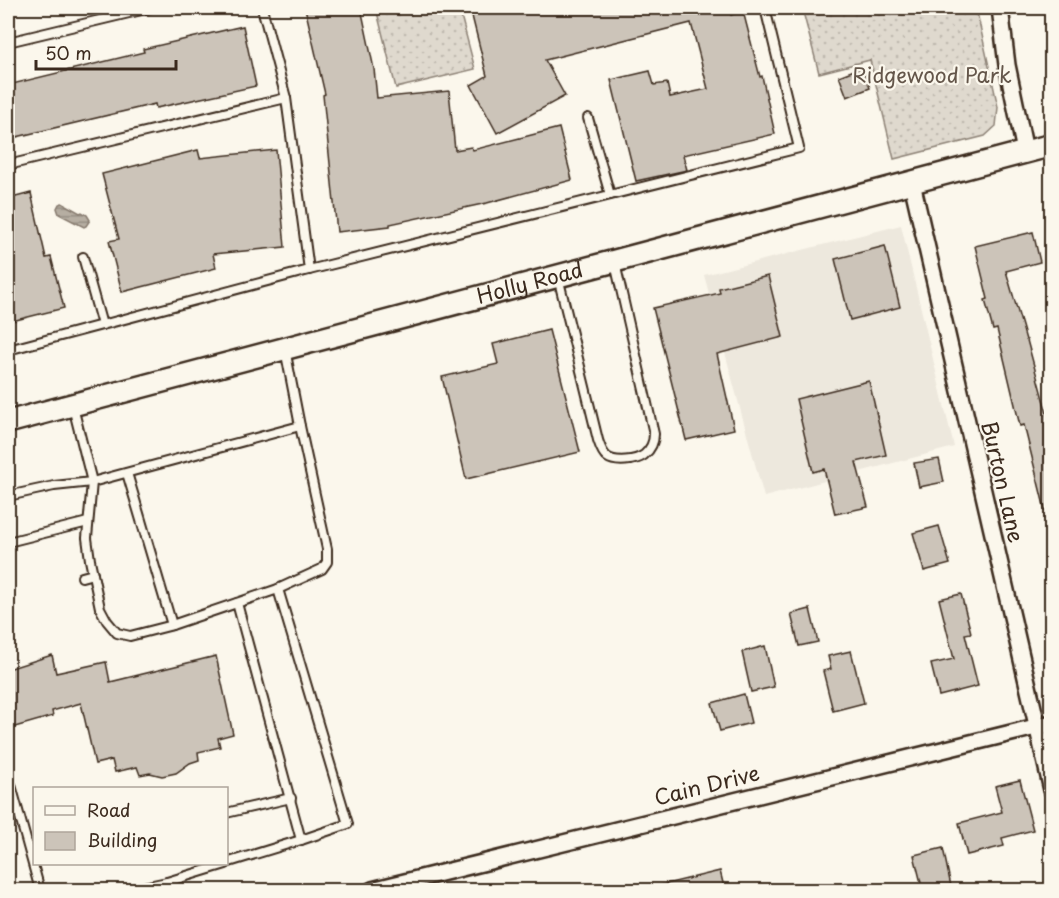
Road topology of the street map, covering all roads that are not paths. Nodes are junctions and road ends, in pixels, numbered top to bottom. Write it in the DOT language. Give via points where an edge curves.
graph roads {
  1 [pos="150,8"];
  2 [pos="262,8"];
  3 [pos="765,8"];
  4 [pos="1000,8"];
  5 [pos="8,42"];
  6 [pos="286,98"];
  7 [pos="588,118"];
  8 [pos="1052,145"];
  9 [pos="1026,151"];
  10 [pos="8,165"];
  11 [pos="912,183"];
  12 [pos="610,195"];
  13 [pos="83,257"];
  14 [pos="615,261"];
  15 [pos="309,270"];
  16 [pos="558,276"];
  17 [pos="102,325"];
  18 [pos="285,349"];
  19 [pos="8,350"];
  20 [pos="72,405"];
  21 [pos="8,422"];
  22 [pos="300,426"];
  23 [pos="127,473"];
  24 [pos="92,482"];
  25 [pos="8,496"];
  26 [pos="88,522"];
  27 [pos="8,542"];
  28 [pos="93,574"];
  29 [pos="82,577"];
  30 [pos="278,589"];
  31 [pos="237,603"];
  32 [pos="172,625"];
  33 [pos="1052,723"];
  34 [pos="1036,727"];
  35 [pos="8,786"];
  36 [pos="1052,790"];
  37 [pos="291,798"];
  38 [pos="228,813"];
  39 [pos="301,840"];
  40 [pos="33,860"];
  41 [pos="228,862"];
  42 [pos="34,865"];
  43 [pos="220,865"];
  44 [pos="167,882"];
  45 [pos="373,890"];
  46 [pos="40,891"];
  47 [pos="129,891"];
  48 [pos="170,891"];
  1 -- 5 [label="lane"];
  2 -- 6 [label="lane"];
  3 -- 12 [label="lane" via="799,148"];
  4 -- 9 [label="street" via="1007,65"];
  6 -- 10 [label="lane"];
  6 -- 15 [label="lane"];
  7 -- 12 [label="lane"];
  8 -- 9 [label="main road, Holly Road"];
  9 -- 11 [label="main road, Holly Road"];
  11 -- 14 [label="main road, Holly Road"];
  11 -- 34 [label="street, Burton Lane"];
  12 -- 15 [label="lane"];
  13 -- 17 [label="lane"];
  14 -- 16 [label="main road, Holly Road"];
  14 -- 16 [label="lane" via="654,434 654,442 643,456 632,460 609,459 598,441"];
  15 -- 17 [label="lane"];
  16 -- 18 [label="main road, Holly Road"];
  17 -- 19 [label="lane"];
  18 -- 20 [label="main road, Holly Road"];
  18 -- 22 [label="lane"];
  20 -- 21 [label="main road, Holly Road"];
  20 -- 24 [label="lane"];
  22 -- 23 [label="lane"];
  22 -- 30 [label="lane" via="327,562 322,569"];
  23 -- 24 [label="lane"];
  23 -- 32 [label="lane"];
  24 -- 25 [label="lane"];
  24 -- 26 [label="lane"];
  26 -- 27 [label="lane"];
  26 -- 28 [label="lane"];
  28 -- 29 [label="lane"];
  28 -- 32 [label="lane" via="100,608 117,633 130,636"];
  30 -- 31 [label="lane"];
  30 -- 39 [label="lane" via="348,824"];
  31 -- 32 [label="lane"];
  31 -- 37 [label="lane"];
  33 -- 34 [label="street, Cain Drive"];
  34 -- 36 [label="street, Burton Lane"];
  34 -- 45 [label="street, Cain Drive"];
  35 -- 40 [label="lane" via="11,785"];
  37 -- 38 [label="lane"];
  37 -- 39 [label="lane"];
  39 -- 41 [label="lane"];
  42 -- 46 [label="lane"];
  43 -- 44 [label="lane"];
  44 -- 47 [label="lane"];
  44 -- 48 [label="lane"];
}
